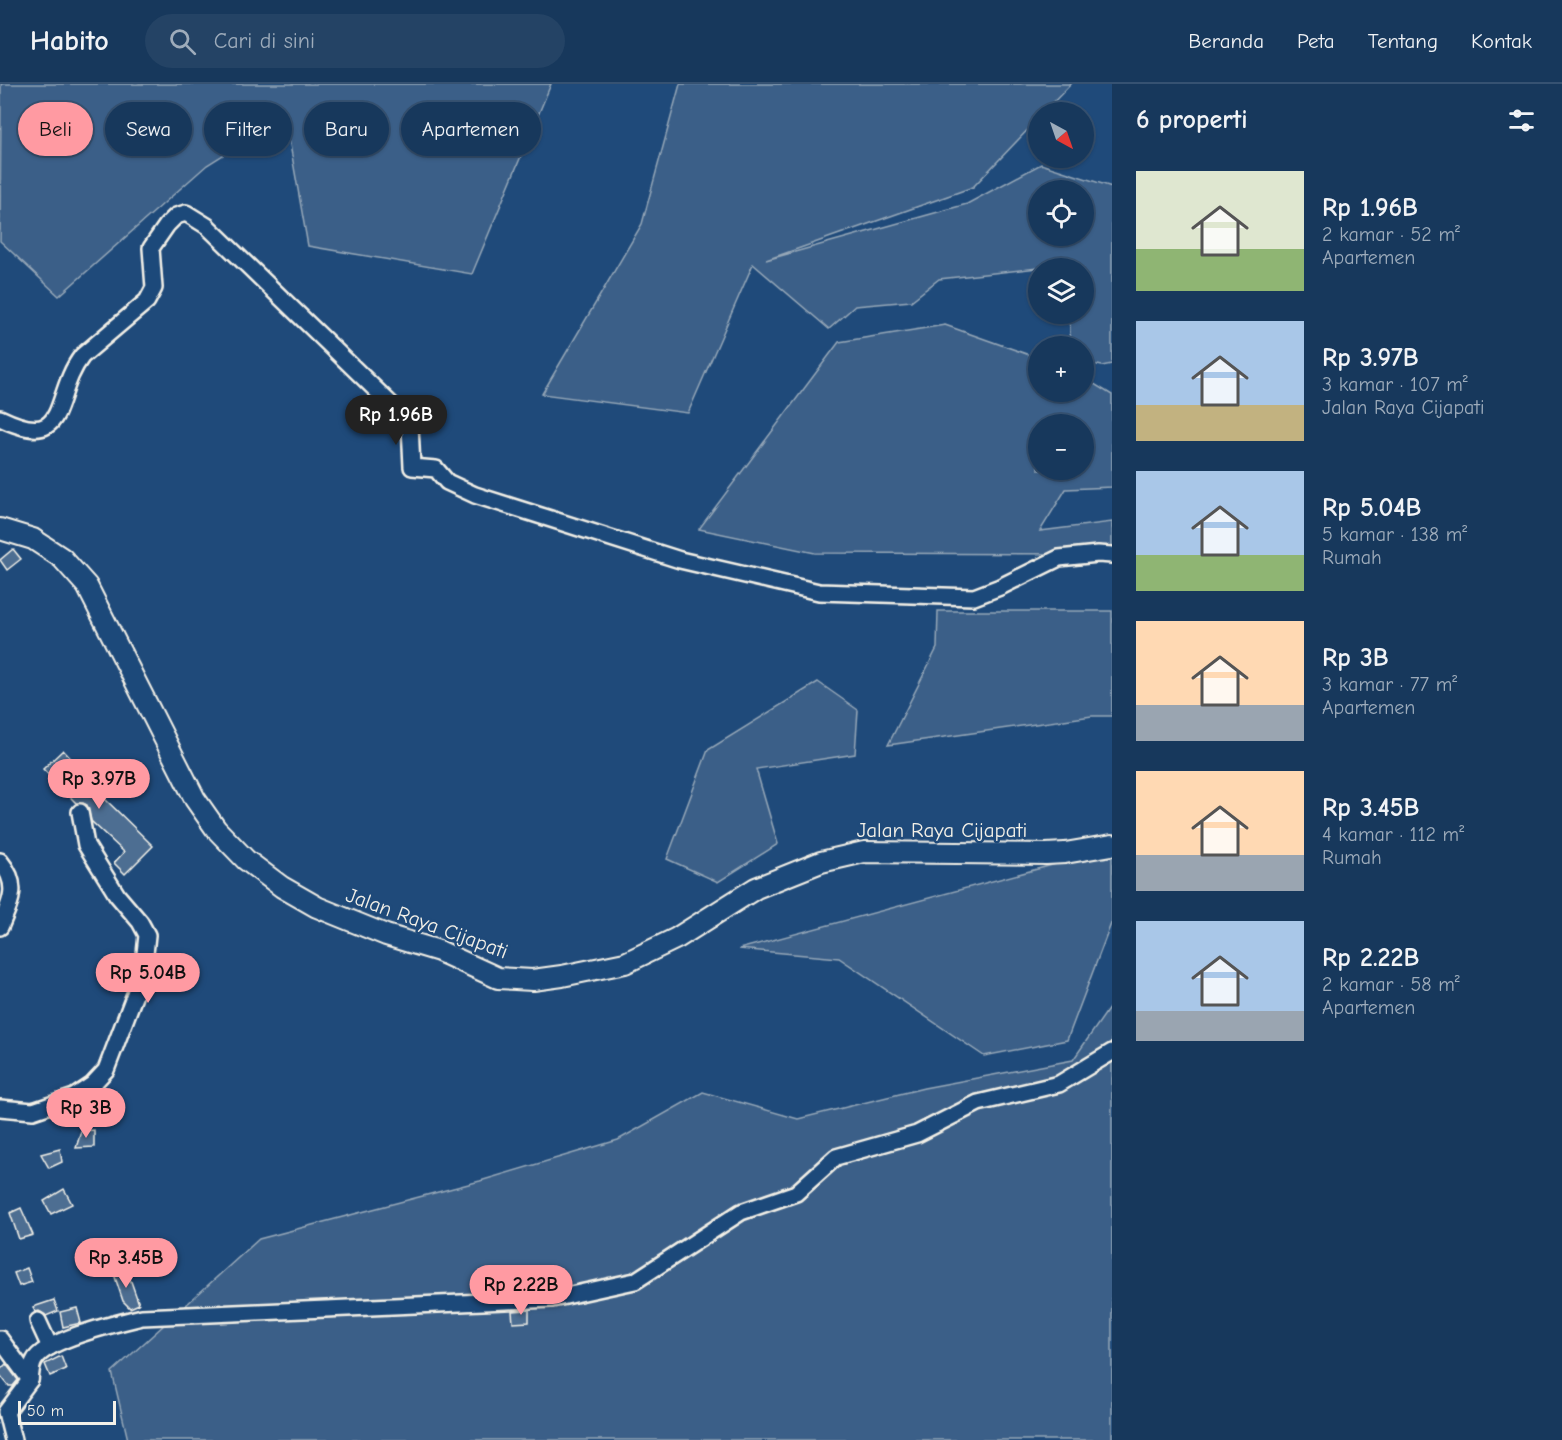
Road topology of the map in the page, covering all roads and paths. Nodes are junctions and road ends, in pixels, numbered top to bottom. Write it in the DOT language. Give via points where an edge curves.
graph roads {
  1 [pos="0,418"];
  2 [pos="0,529"];
  3 [pos="1112,555"];
  4 [pos="80,812"];
  5 [pos="1112,845"];
  6 [pos="0,861"];
  7 [pos="0,927"];
  8 [pos="1112,1052"];
  9 [pos="0,1108"];
  10 [pos="38,1321"];
  11 [pos="0,1339"];
  12 [pos="50,1347"];
  13 [pos="30,1380"];
  14 [pos="13,1440"];
  1 -- 3 [label="street" via="27,429 50,425 67,380 82,356 147,301 154,288 151,248 176,216 186,213 207,226 401,414 410,425 412,467 436,469 447,482 475,495 680,560 819,592 974,597 1059,558"];
  2 -- 5 [label="main road, Jalan Raya Cijapati" via="33,539 62,558 87,586 195,799 216,829 246,860 317,908 439,951 498,978 543,979 625,963 678,938 756,888 843,856 864,852 1046,854"];
  4 -- 9 [label="street" via="86,845 147,935 143,973 106,1070 92,1085 74,1097 33,1111"];
  6 -- 7 [label="street" via="8,871 12,890"];
  8 -- 12 [label="street" via="1059,1084 978,1103 917,1134 836,1157 796,1193 741,1212 635,1281 552,1299 142,1317 96,1328"];
  10 -- 12 [label="street"];
  11 -- 13 [label="street"];
  12 -- 13 [label="street" via="34,1361"];
  13 -- 14 [label="street" via="6,1412"];
}
